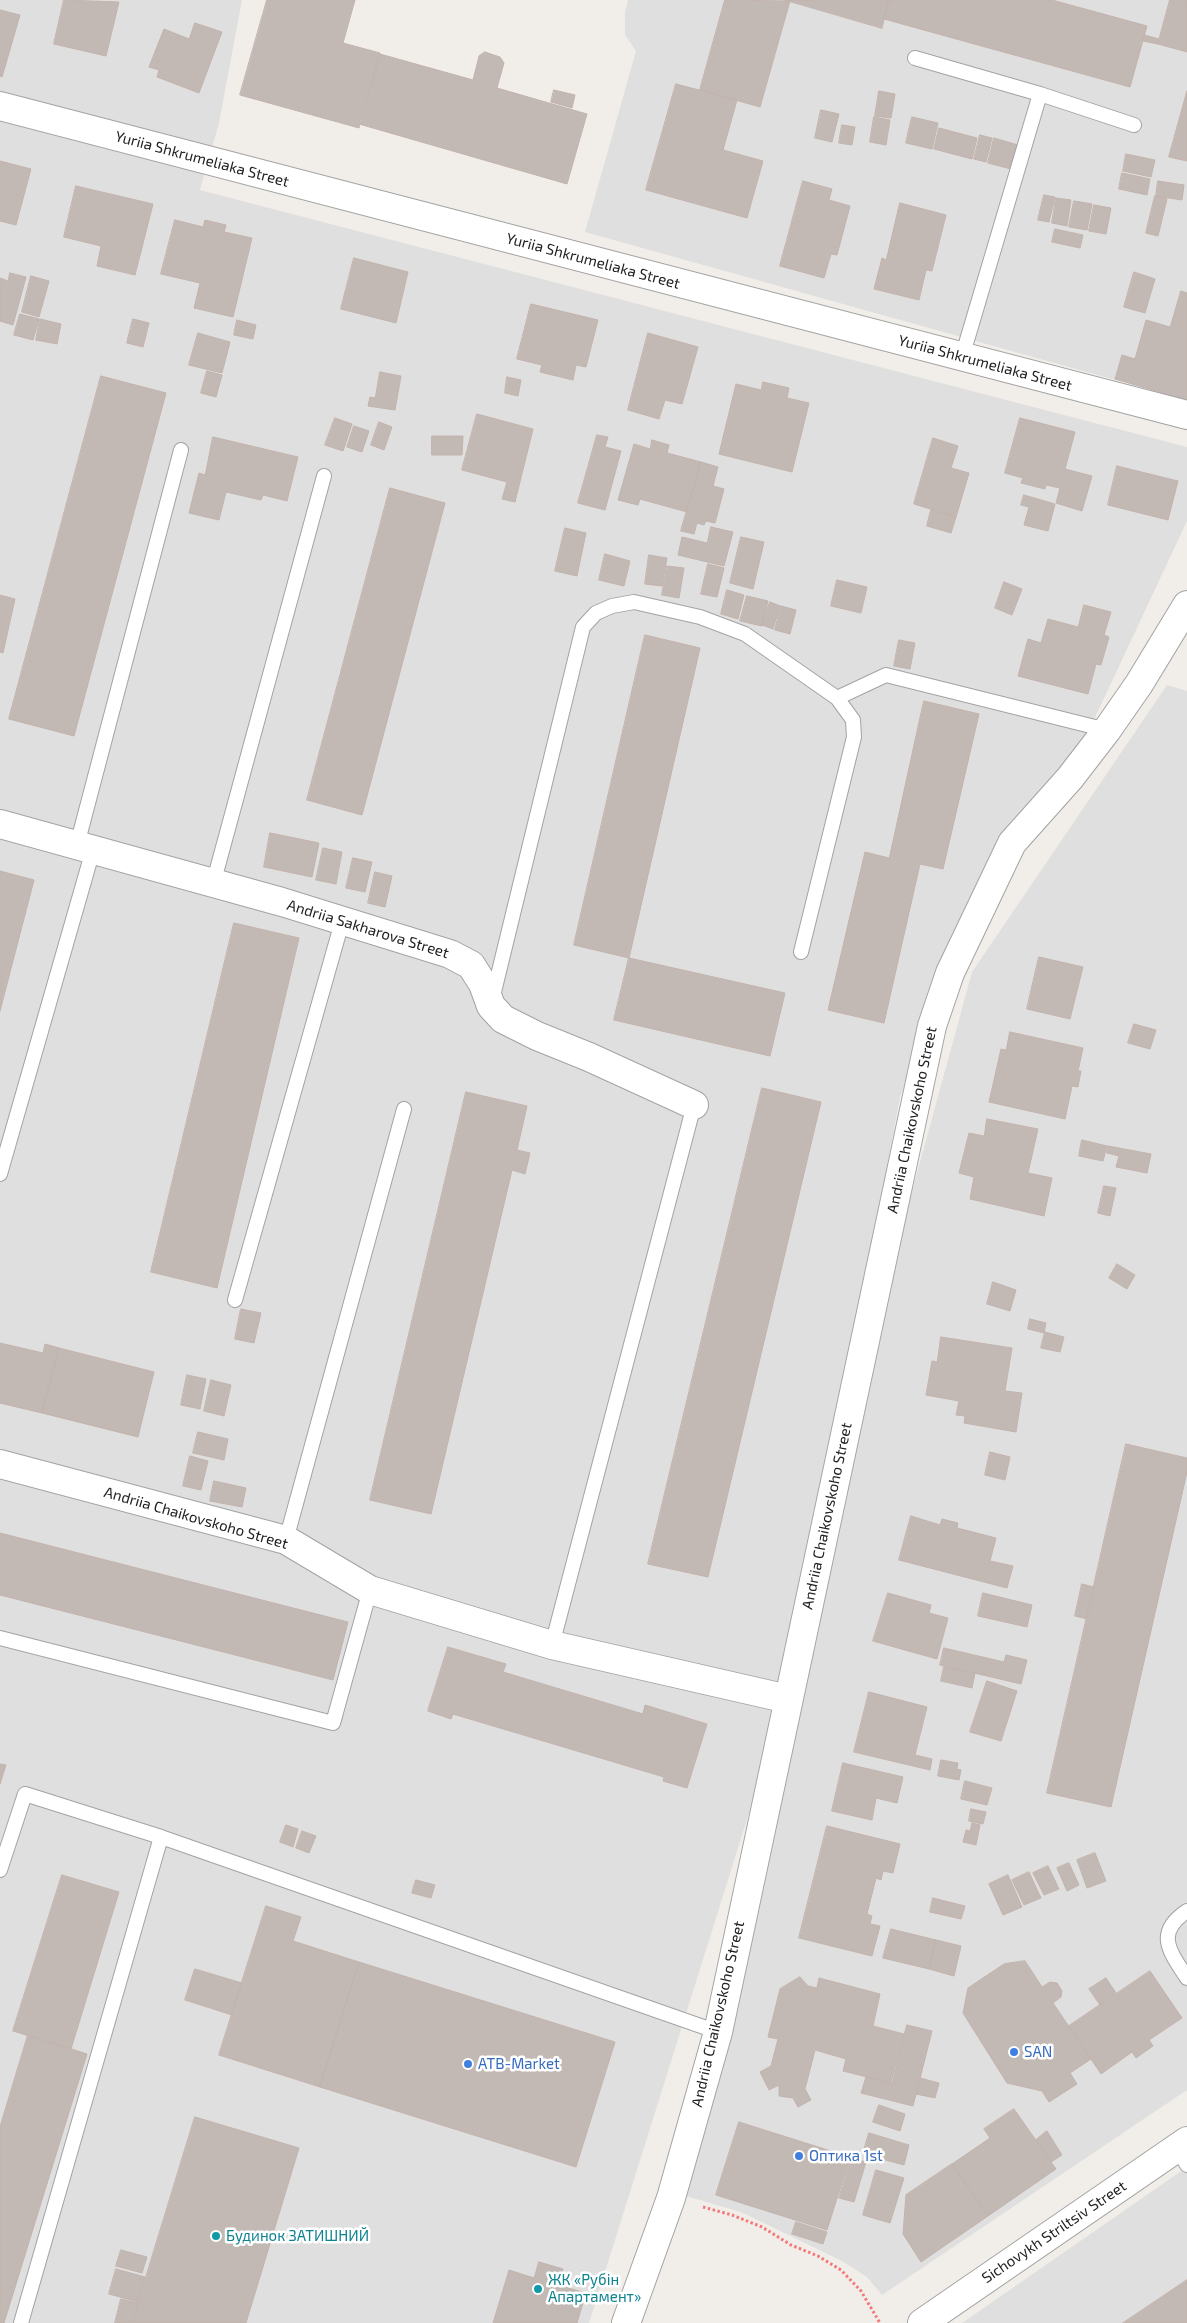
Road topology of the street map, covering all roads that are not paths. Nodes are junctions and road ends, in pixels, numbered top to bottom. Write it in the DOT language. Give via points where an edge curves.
graph roads {
  1 [pos="915,58"];
  2 [pos="1040,94"];
  3 [pos="0,106"];
  4 [pos="1134,125"];
  5 [pos="962,357"];
  6 [pos="1187,415"];
  7 [pos="181,450"];
  8 [pos="324,476"];
  9 [pos="1187,605"];
  10 [pos="837,698"];
  11 [pos="1107,730"];
  12 [pos="0,824"];
  13 [pos="85,847"];
  14 [pos="214,884"];
  15 [pos="342,922"];
  16 [pos="801,952"];
  17 [pos="491,1006"];
  18 [pos="694,1105"];
  19 [pos="404,1109"];
  20 [pos="0,1174"];
  21 [pos="235,1300"];
  22 [pos="0,1464"];
  23 [pos="286,1540"];
  24 [pos="370,1590"];
  25 [pos="0,1638"];
  26 [pos="552,1645"];
  27 [pos="788,1699"];
  28 [pos="161,1837"];
  29 [pos="0,1870"];
  30 [pos="1187,1911"];
  31 [pos="1187,1978"];
  32 [pos="718,2032"];
  33 [pos="1184,2151"];
  34 [pos="21,2323"];
  35 [pos="626,2323"];
  36 [pos="922,2323"];
  1 -- 2 [label="lane"];
  2 -- 4 [label="lane"];
  2 -- 5 [label="lane"];
  3 -- 5 [label="street, Yuriia Shkrumeliaka Street"];
  5 -- 6 [label="street, Yuriia Shkrumeliaka Street"];
  7 -- 13 [label="lane"];
  8 -- 14 [label="lane"];
  9 -- 11 [label="street, Andriia Chaikovskoho Street"];
  10 -- 11 [label="lane" via="886,675"];
  10 -- 16 [label="lane" via="853,720 855,729"];
  10 -- 17 [label="lane" via="745,634 700,617 634,602 596,613 583,627"];
  11 -- 27 [label="street, Andriia Chaikovskoho Street" via="1070,778 1012,842 950,973 932,1026"];
  12 -- 13 [label="street, Andriia Sakharova Street"];
  13 -- 14 [label="street, Andriia Sakharova Street"];
  13 -- 20 [label="lane"];
  14 -- 15 [label="street, Andriia Sakharova Street"];
  15 -- 17 [label="street, Andriia Sakharova Street" via="450,954 471,965"];
  15 -- 21 [label="lane"];
  17 -- 18 [label="street, Andriia Sakharova Street" via="502,1019"];
  18 -- 26 [label="lane"];
  19 -- 23 [label="lane"];
  22 -- 23 [label="street, Andriia Chaikovskoho Street"];
  23 -- 24 [label="street, Andriia Chaikovskoho Street"];
  24 -- 25 [label="lane" via="333,1722"];
  24 -- 26 [label="street, Andriia Chaikovskoho Street"];
  26 -- 27 [label="street, Andriia Chaikovskoho Street"];
  27 -- 32 [label="street, Andriia Chaikovskoho Street"];
  28 -- 29 [label="lane" via="25,1794"];
  28 -- 32 [label="lane"];
  28 -- 34 [label="lane"];
  30 -- 31 [label="lane" via="1170,1927 1167,1941"];
  32 -- 35 [label="street, Andriia Chaikovskoho Street" via="671,2198"];
  33 -- 36 [label="street, Sichovykh Striltsiv Street"];
}
